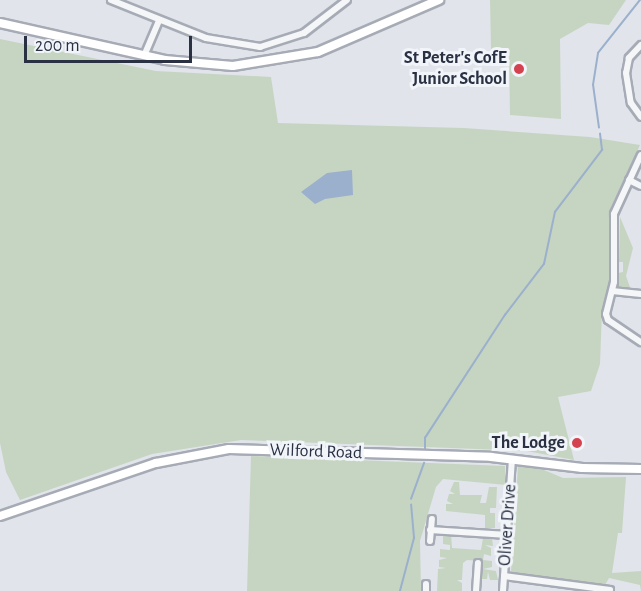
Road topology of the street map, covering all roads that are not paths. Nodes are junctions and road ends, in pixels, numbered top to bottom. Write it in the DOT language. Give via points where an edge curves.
graph roads {
  1 [pos="111,0"];
  2 [pos="347,0"];
  3 [pos="439,0"];
  4 [pos="159,20"];
  5 [pos="0,23"];
  6 [pos="641,45"];
  7 [pos="144,56"];
  8 [pos="641,117"];
  9 [pos="641,155"];
  10 [pos="629,180"];
  11 [pos="641,186"];
  12 [pos="612,291"];
  13 [pos="641,294"];
  14 [pos="641,342"];
  15 [pos="512,459"];
  16 [pos="641,469"];
  17 [pos="0,516"];
  18 [pos="432,519"];
  19 [pos="430,530"];
  20 [pos="508,535"];
  21 [pos="430,541"];
  22 [pos="478,563"];
  23 [pos="504,576"];
  24 [pos="611,588"];
  25 [pos="476,591"];
  26 [pos="503,591"];
  1 -- 4 [label="street"];
  2 -- 4 [label="street" via="304,33 260,47 206,38"];
  3 -- 7 [label="main road" via="345,43 274,62 218,66"];
  4 -- 7 [label="street"];
  5 -- 7 [label="main road"];
  6 -- 8 [label="street" via="629,58 626,73 631,103"];
  9 -- 10 [label="street"];
  10 -- 11 [label="street"];
  10 -- 12 [label="street" via="614,214"];
  12 -- 13 [label="street"];
  12 -- 14 [label="street" via="606,317"];
  15 -- 16 [label="main road, Wilford Road" via="582,468"];
  15 -- 17 [label="main road, Wilford Road" via="229,449 156,464"];
  15 -- 20 [label="street, Oliver Drive"];
  18 -- 19 [label="street"];
  19 -- 20 [label="street"];
  19 -- 21 [label="street"];
  20 -- 23 [label="street, Oliver Drive"];
  22 -- 25 [label="street"];
  23 -- 24 [label="street"];
  23 -- 26 [label="street, Oliver Drive"];
}
